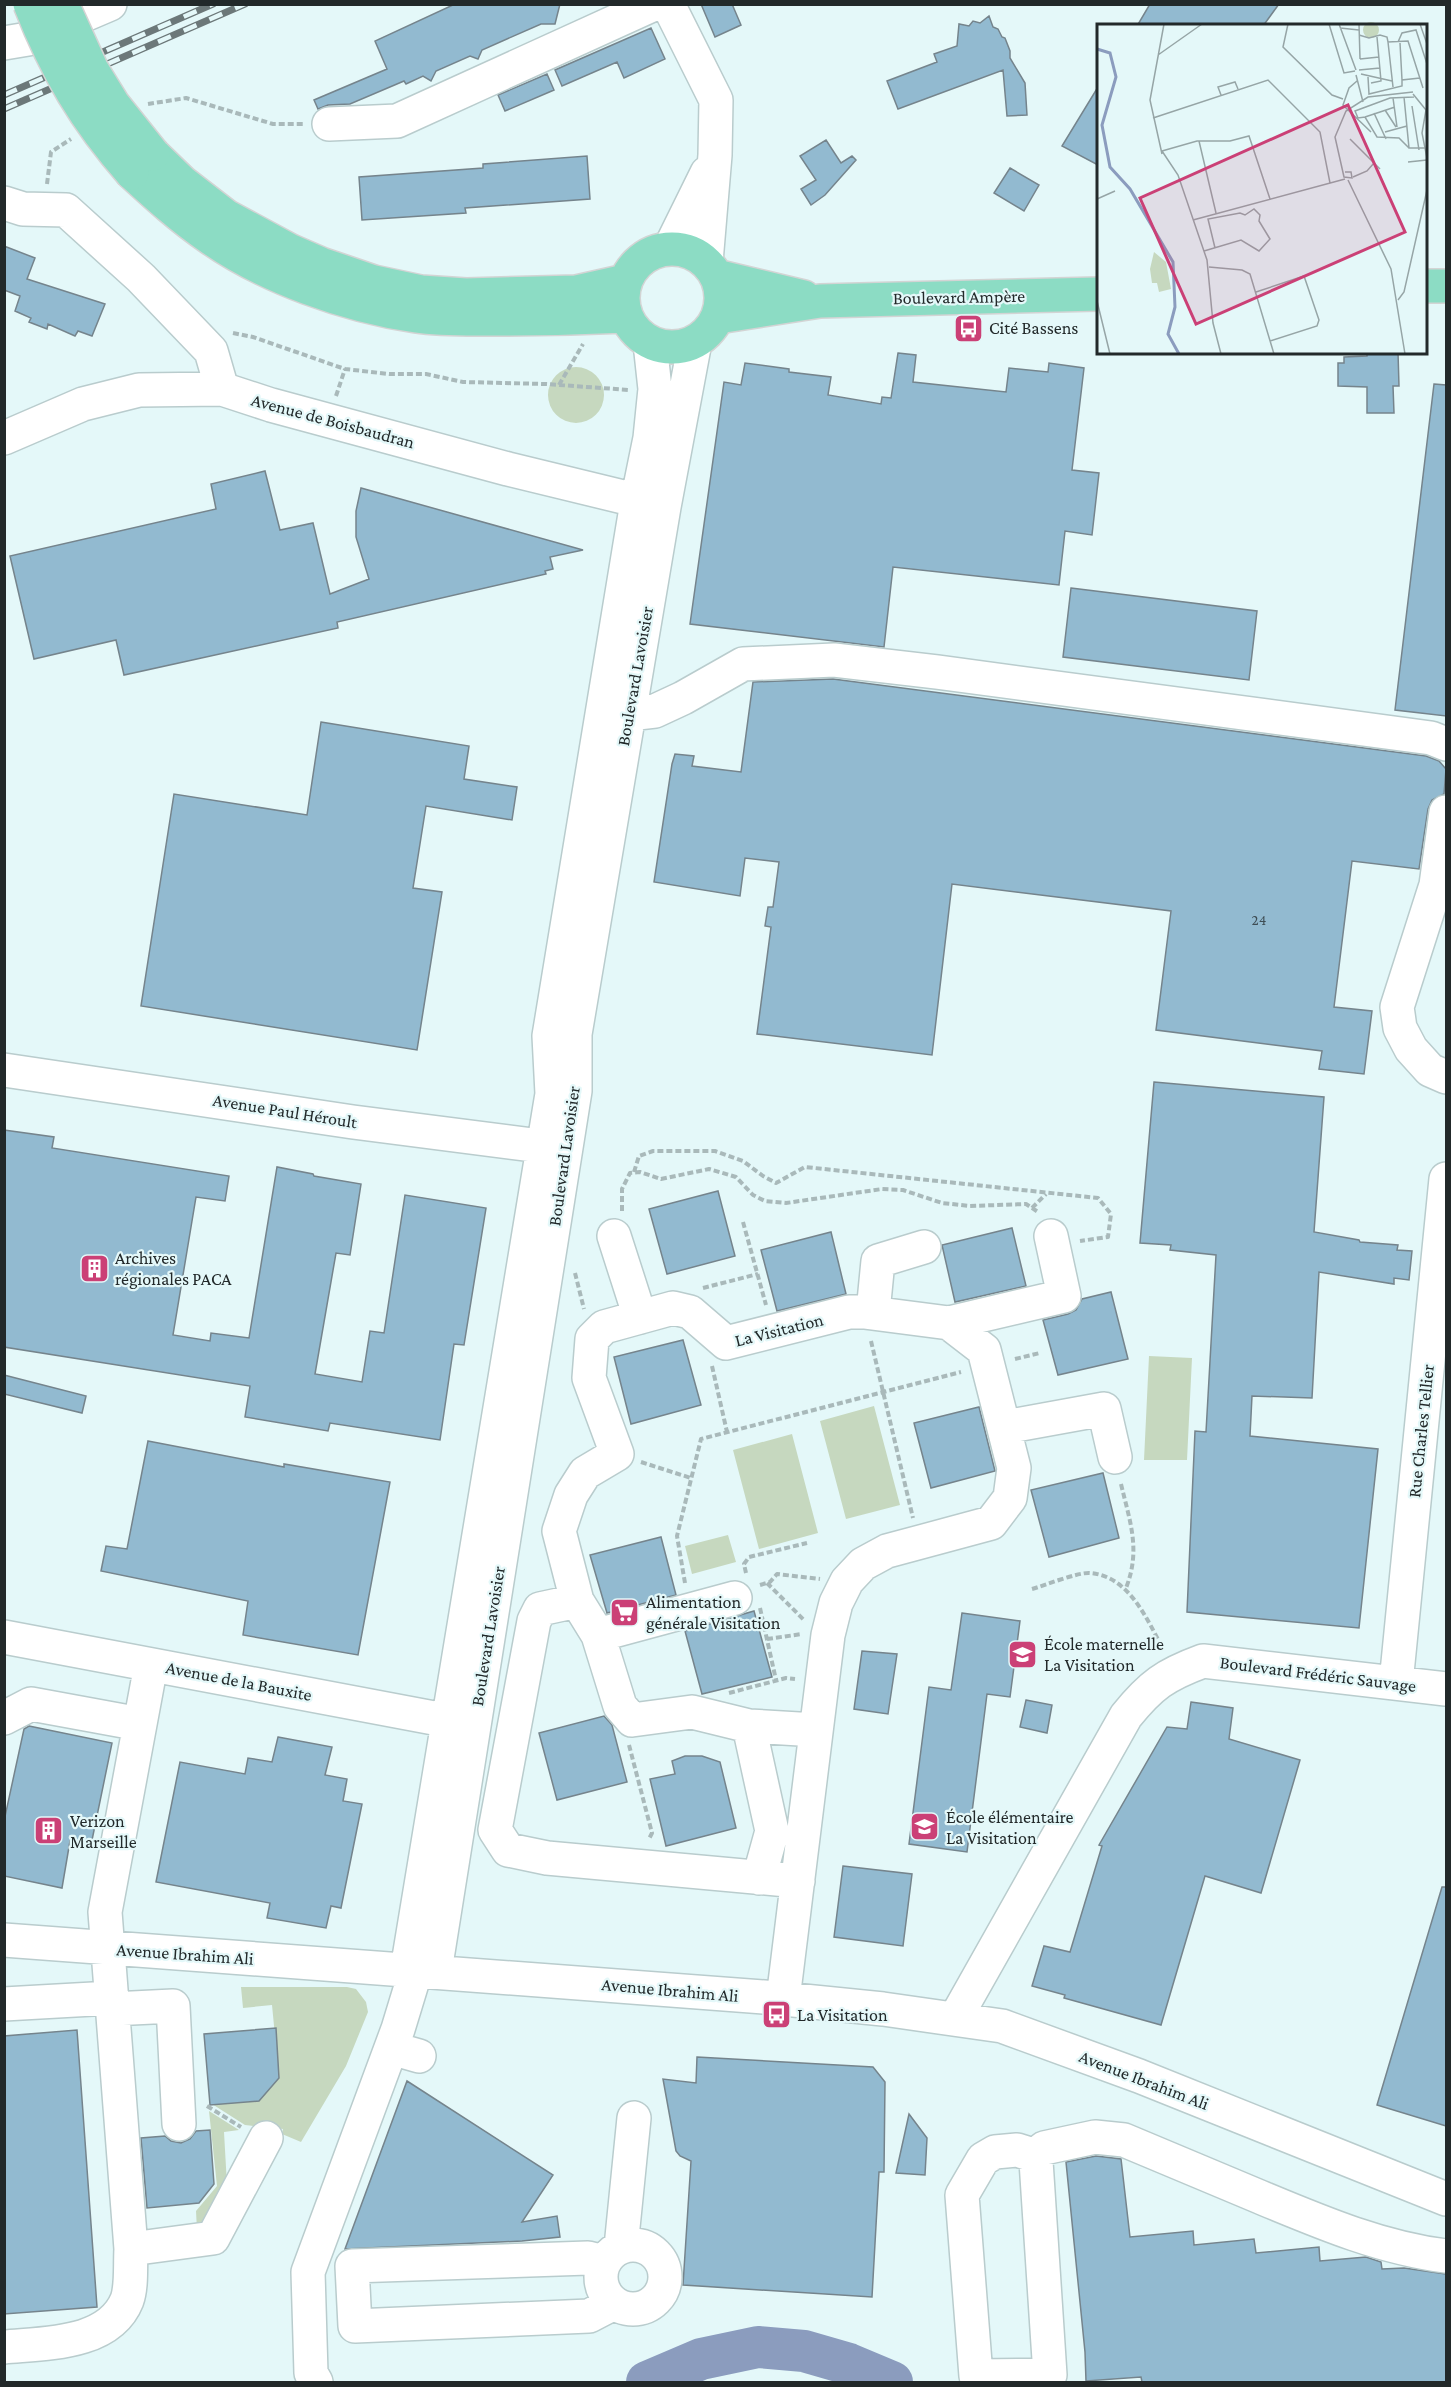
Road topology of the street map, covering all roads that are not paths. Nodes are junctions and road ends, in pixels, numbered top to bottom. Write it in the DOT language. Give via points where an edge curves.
graph roads {
  1 [pos="30,4"];
  2 [pos="62,4"];
  3 [pos="110,4"];
  4 [pos="654,4"];
  5 [pos="668,4"];
  6 [pos="4,43"];
  7 [pos="329,124"];
  8 [pos="715,155"];
  9 [pos="142,163"];
  10 [pos="4,204"];
  11 [pos="670,248"];
  12 [pos="711,269"];
  13 [pos="626,281"];
  14 [pos="1427,286"];
  15 [pos="1446,286"];
  16 [pos="1097,294"];
  17 [pos="820,301"];
  18 [pos="626,316"];
  19 [pos="717,317"];
  20 [pos="695,342"];
  21 [pos="650,343"];
  22 [pos="222,389"];
  23 [pos="4,438"];
  24 [pos="650,504"];
  25 [pos="629,714"];
  26 [pos="1446,744"];
  27 [pos="1446,813"];
  28 [pos="4,1070"];
  29 [pos="1446,1077"];
  30 [pos="555,1148"];
  31 [pos="1446,1179"];
  32 [pos="614,1236"];
  33 [pos="1052,1242"];
  34 [pos="924,1247"];
  35 [pos="869,1312"];
  36 [pos="640,1317"];
  37 [pos="949,1323"];
  38 [pos="1005,1427"];
  39 [pos="1114,1457"];
  40 [pos="751,1595"];
  41 [pos="577,1601"];
  42 [pos="598,1635"];
  43 [pos="4,1637"];
  44 [pos="151,1665"];
  45 [pos="1396,1683"];
  46 [pos="1446,1689"];
  47 [pos="4,1718"];
  48 [pos="140,1724"];
  49 [pos="461,1724"];
  50 [pos="749,1726"];
  51 [pos="816,1730"];
  52 [pos="759,1878"];
  53 [pos="798,1881"];
  54 [pos="4,1940"];
  55 [pos="107,1948"];
  56 [pos="419,1970"];
  57 [pos="783,2000"];
  58 [pos="4,2004"];
  59 [pos="111,2004"];
  60 [pos="955,2019"];
  61 [pos="634,2118"];
  62 [pos="180,2124"];
  63 [pos="266,2138"];
  64 [pos="1036,2156"];
  65 [pos="1446,2199"];
  66 [pos="131,2249"];
  67 [pos="613,2254"];
  68 [pos="1446,2256"];
  69 [pos="614,2303"];
  70 [pos="310,2321"];
  71 [pos="355,2326"];
  72 [pos="4,2347"];
  73 [pos="313,2378"];
  74 [pos="1053,2379"];
  1 -- 9 [label="main road, bridge" via="45,42 102,139"];
  2 -- 9 [label="main road, bridge"];
  3 -- 6 [label="street" via="28,39"];
  4 -- 7 [label="street" via="397,121"];
  5 -- 8 [label="street" via="716,100"];
  8 -- 11 [label="street"];
  8 -- 12 [label="street"];
  9 -- 13 [label="main road" via="182,182 226,216 291,251 374,282 421,292 466,295 576,292"];
  9 -- 18 [label="main road" via="163,202 210,238 249,261 317,290 417,316"];
  10 -- 22 [label="street" via="23,209 66,210 141,278 212,351"];
  11 -- 12 [label="main road" via="689,251"];
  11 -- 13 [label="main road" via="651,253 636,264"];
  12 -- 17 [label="main road, Boulevard Ampère"];
  12 -- 19 [label="main road" via="721,296"];
  13 -- 18 [label="main road" via="622,298"];
  14 -- 15 [label="main road"];
  16 -- 17 [label="main road, Boulevard Ampère"];
  17 -- 19 [label="main road, Boulevard Ampère"];
  18 -- 21 [label="main road" via="635,332"];
  19 -- 20 [label="main road"];
  20 -- 21 [label="main road" via="672,348"];
  20 -- 24 [label="street, Boulevard Lavoisier"];
  21 -- 24 [label="street, Boulevard Lavoisier" via="655,392"];
  22 -- 23 [label="street, Avenue de Boisbaudran" via="140,390 83,404"];
  22 -- 24 [label="street, Avenue de Boisbaudran"];
  24 -- 25 [label="street, Boulevard Lavoisier"];
  24 -- 30 [label="street, Boulevard Lavoisier" via="549,1036"];
  25 -- 26 [label="street" via="655,711 674,703 743,664 834,660 1420,737"];
  25 -- 30 [label="street, Boulevard Lavoisier" via="575,1034 575,1091"];
  27 -- 29 [label="street" via="1436,885 1397,1007 1411,1049 1430,1070"];
  28 -- 30 [label="street, Avenue Paul Héroult"];
  30 -- 49 [label="street, Boulevard Lavoisier"];
  30 -- 49 [label="street, Boulevard Lavoisier" via="548,1260"];
  31 -- 45 [label="street, Rue Charles Tellier"];
  32 -- 36 [label="street"];
  33 -- 37 [label="street" via="1064,1296"];
  34 -- 35 [label="street" via="878,1262"];
  35 -- 36 [label="street, La Visitation" via="849,1312 726,1343 690,1312 673,1308"];
  35 -- 37 [label="street, La Visitation"];
  36 -- 41 [label="street" via="604,1327 592,1339 589,1378 617,1454 585,1473 571,1495 560,1531"];
  37 -- 38 [label="street, La Visitation" via="984,1350"];
  38 -- 39 [label="street" via="1104,1409"];
  38 -- 51 [label="street, La Visitation" via="1014,1468 1010,1498 991,1523 887,1551 863,1564 847,1581 822,1637"];
  40 -- 42 [label="street"];
  41 -- 42 [label="street"];
  41 -- 52 [label="street" via="540,1609 534,1621 495,1830 508,1850 547,1858"];
  42 -- 50 [label="street" via="620,1706 632,1720 692,1712"];
  43 -- 44 [label="street, Avenue de la Bauxite"];
  44 -- 48 [label="street"];
  44 -- 49 [label="street, Avenue de la Bauxite"];
  45 -- 46 [label="street, Boulevard Frédéric Sauvage"];
  45 -- 60 [label="street, Boulevard Frédéric Sauvage" via="1203,1661 1157,1682 1126,1716"];
  47 -- 48 [label="street" via="31,1704"];
  48 -- 55 [label="street" via="105,1912"];
  49 -- 56 [label="street, Boulevard Lavoisier"];
  50 -- 51 [label="street"];
  50 -- 52 [label="street" via="772,1831"];
  51 -- 53 [label="street, La Visitation"];
  52 -- 53 [label="street"];
  53 -- 57 [label="street, La Visitation"];
  54 -- 55 [label="street, Avenue Ibrahim Ali"];
  55 -- 56 [label="street, Avenue Ibrahim Ali"];
  55 -- 59 [label="street"];
  56 -- 57 [label="street, Avenue Ibrahim Ali"];
  56 -- 70 [label="street, Boulevard Lavoisier" via="405,2052 308,2272"];
  57 -- 60 [label="street, Avenue Ibrahim Ali"];
  58 -- 59 [label="street"];
  59 -- 62 [label="street" via="173,2006"];
  59 -- 66 [label="street"];
  60 -- 65 [label="street, Avenue Ibrahim Ali" via="1002,2026 1128,2072"];
  61 -- 67 [label="street"];
  63 -- 66 [label="street" via="213,2238"];
  64 -- 68 [label="street" via="1044,2148 1095,2137 1124,2140 1323,2223 1415,2252"];
  64 -- 74 [label="street"];
  64 -- 74 [label="street" via="1017,2150 996,2152 983,2159 963,2195 976,2376"];
  66 -- 72 [label="street" via="128,2298 118,2317 94,2332 63,2341"];
  67 -- 69 [label="street" via="601,2280"];
  67 -- 69 [label="street" via="632,2244 643,2245 660,2258 666,2280 656,2300 647,2306 625,2308"];
  67 -- 71 [label="street" via="352,2266"];
  69 -- 71 [label="street" via="590,2316"];
  70 -- 71 [label="street"];
  70 -- 73 [label="street, Boulevard Lavoisier"];
}
